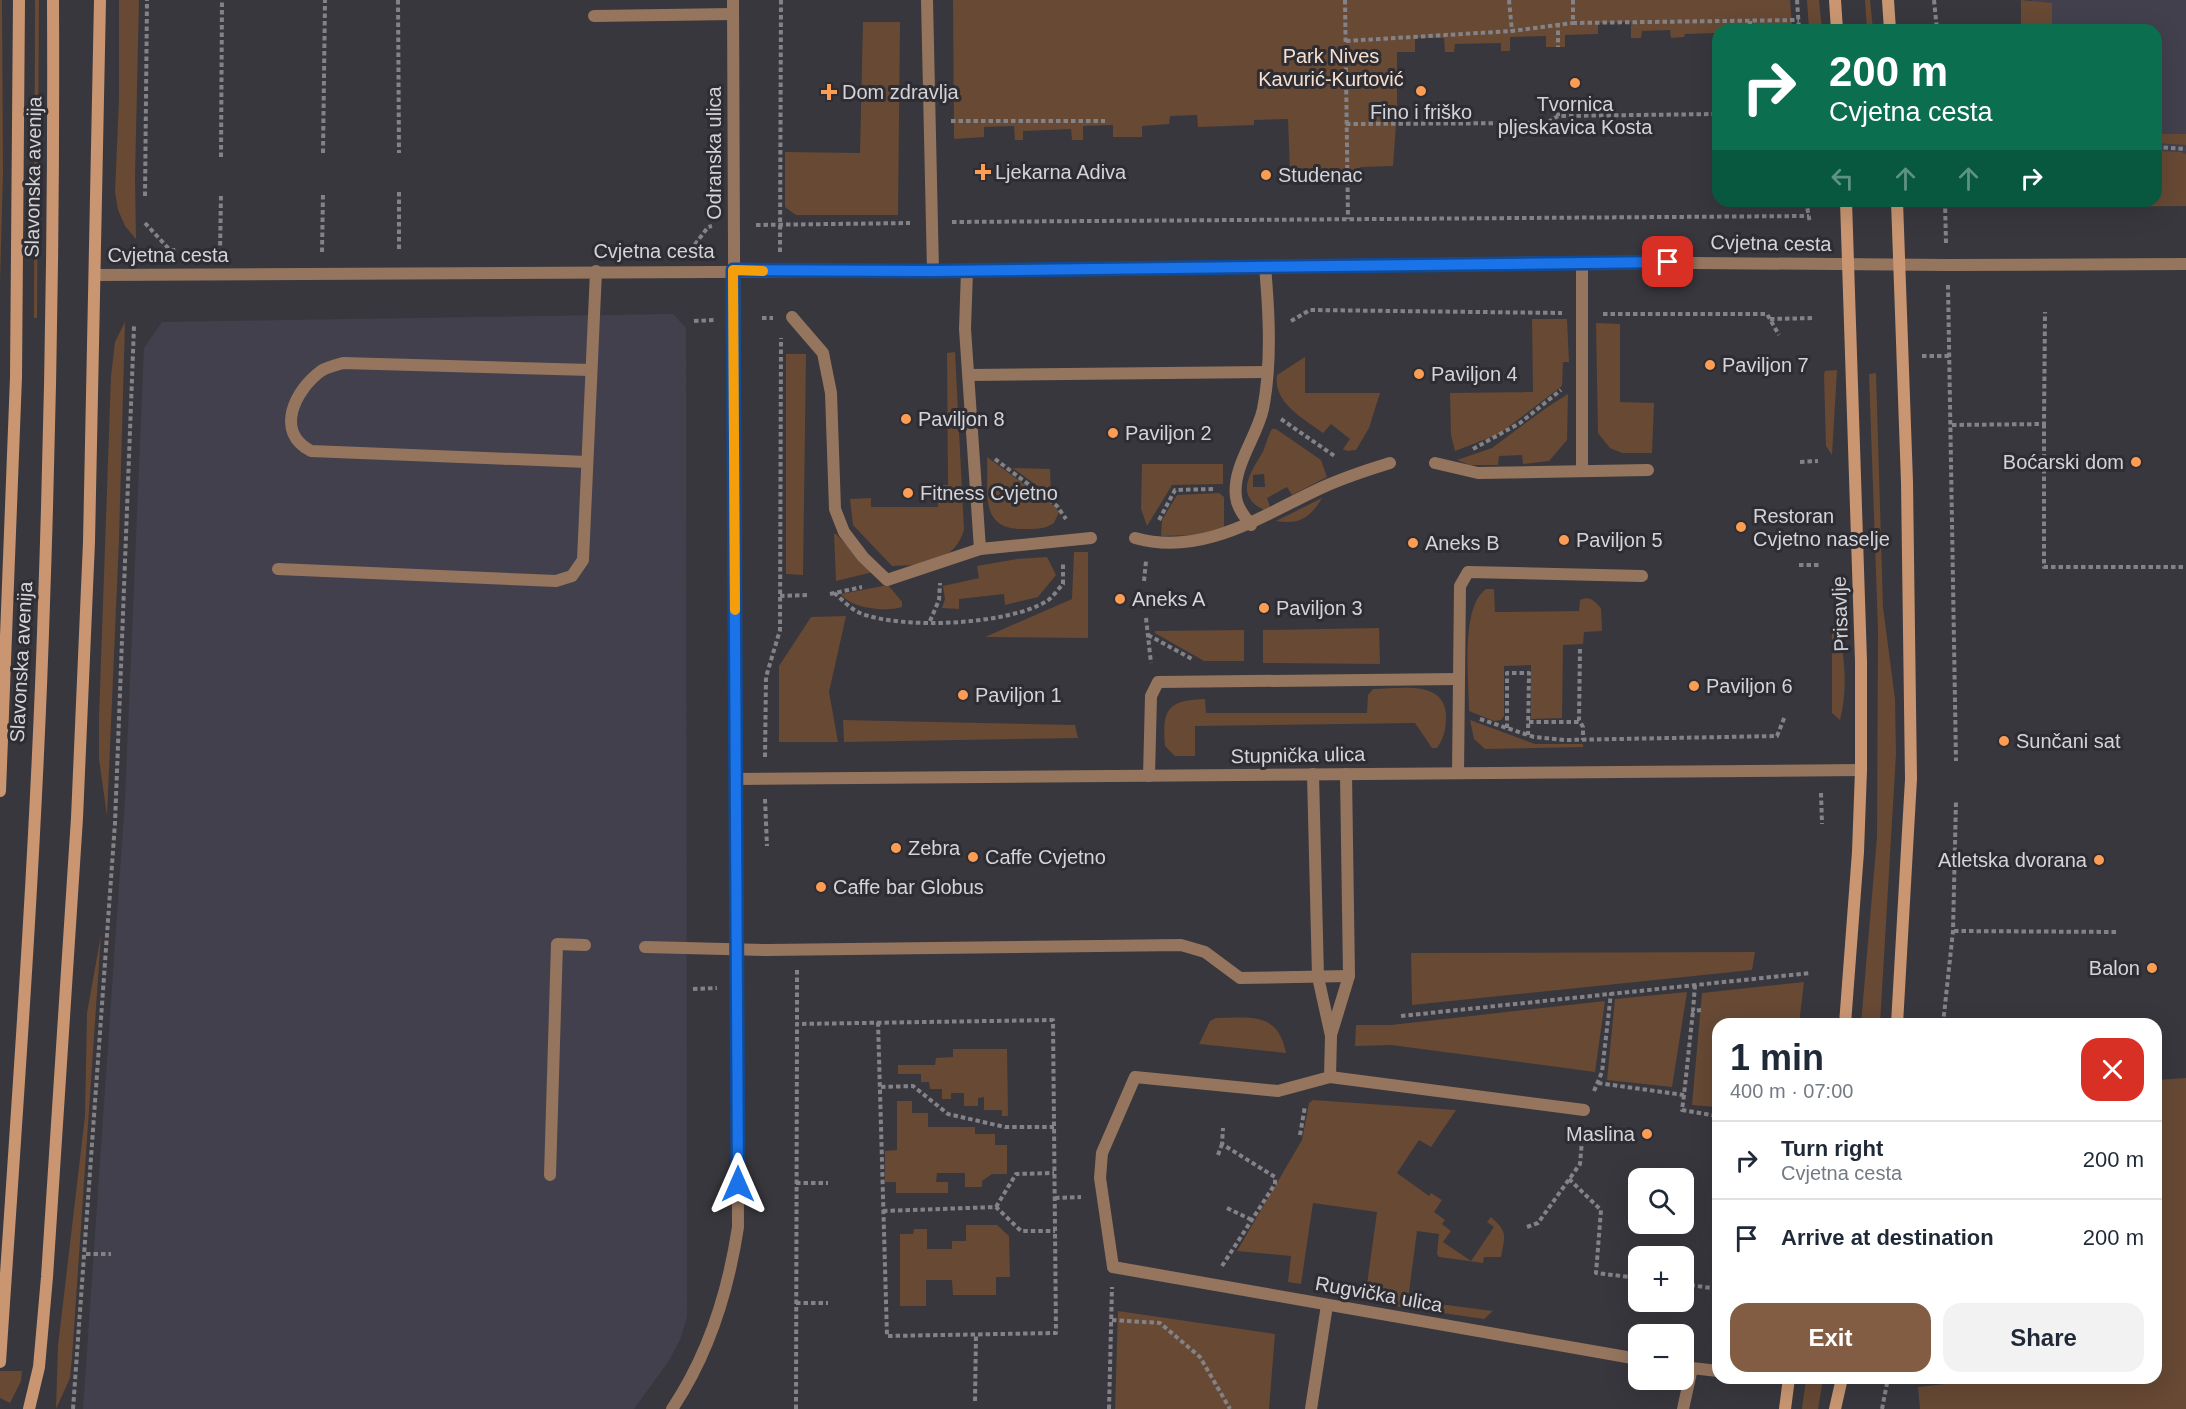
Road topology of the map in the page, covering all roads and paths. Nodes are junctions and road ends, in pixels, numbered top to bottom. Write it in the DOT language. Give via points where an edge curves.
graph roads {
  1 [pos="19,0"];
  2 [pos="53,0"];
  3 [pos="100,0"];
  4 [pos="147,0"];
  5 [pos="222,0"];
  6 [pos="324,0"];
  7 [pos="398,0"];
  8 [pos="733,0"];
  9 [pos="781,0"];
  10 [pos="927,0"];
  11 [pos="1345,0"];
  12 [pos="1509,0"];
  13 [pos="1573,0"];
  14 [pos="1797,0"];
  15 [pos="1835,0"];
  16 [pos="1888,0"];
  17 [pos="1934,0"];
  18 [pos="733,14"];
  19 [pos="594,16"];
  20 [pos="1749,21"];
  21 [pos="1799,21"];
  22 [pos="1558,23"];
  23 [pos="1573,23"];
  24 [pos="1749,24"];
  25 [pos="1837,24"];
  26 [pos="1890,24"];
  27 [pos="1936,24"];
  28 [pos="1512,30"];
  29 [pos="1346,41"];
  30 [pos="1558,47"];
  31 [pos="1558,105"];
  32 [pos="1712,114"];
  33 [pos="1558,116"];
  34 [pos="950,121"];
  35 [pos="1105,121"];
  36 [pos="1346,124"];
  37 [pos="2162,147"];
  38 [pos="2186,149"];
  39 [pos="323,153"];
  40 [pos="399,153"];
  41 [pos="221,158"];
  42 [pos="399,192"];
  43 [pos="323,193"];
  44 [pos="221,194"];
  45 [pos="145,196"];
  46 [pos="1807,207"];
  47 [pos="1846,207"];
  48 [pos="1897,207"];
  49 [pos="1945,207"];
  50 [pos="1809,216"];
  51 [pos="1348,219"];
  52 [pos="952,222"];
  53 [pos="922,223"];
  54 [pos="1810,223"];
  55 [pos="780,224"];
  56 [pos="746,226"];
  57 [pos="1946,244"];
  58 [pos="322,252"];
  59 [pos="399,252"];
  60 [pos="220,254"];
  61 [pos="780,256"];
  62 [pos="1582,262"];
  63 [pos="1848,264"];
  64 [pos="1900,264"];
  65 [pos="2186,264"];
  66 [pos="1265,266"];
  67 [pos="733,270"];
  68 [pos="967,270"];
  69 [pos="596,271"];
  70 [pos="933,271"];
  71 [pos="95,275"];
  72 [pos="1948,283"];
  73 [pos="2045,312"];
  74 [pos="1582,314"];
  75 [pos="792,317"];
  76 [pos="1815,318"];
  77 [pos="1770,319"];
  78 [pos="714,320"];
  79 [pos="694,321"];
  80 [pos="1267,322"];
  81 [pos="134,326"];
  82 [pos="781,329"];
  83 [pos="1779,334"];
  84 [pos="1918,356"];
  85 [pos="1951,356"];
  86 [pos="591,370"];
  87 [pos="1267,372"];
  88 [pos="1582,374"];
  89 [pos="969,375"];
  90 [pos="1263,406"];
  91 [pos="2044,424"];
  92 [pos="1952,425"];
  93 [pos="973,444"];
  94 [pos="1818,461"];
  95 [pos="587,462"];
  96 [pos="1800,462"];
  97 [pos="1390,463"];
  98 [pos="1439,464"];
  99 [pos="1582,470"];
  100 [pos="1648,470"];
  101 [pos="1359,473"];
  102 [pos="1236,489"];
  103 [pos="1251,525"];
  104 [pos="1135,538"];
  105 [pos="1086,539"];
  106 [pos="1065,540"];
  107 [pos="1147,541"];
  108 [pos="980,549"];
  109 [pos="1799,565"];
  110 [pos="1820,565"];
  111 [pos="933,566"];
  112 [pos="2186,567"];
  113 [pos="278,569"];
  114 [pos="1642,576"];
  115 [pos="886,580"];
  116 [pos="808,595"];
  117 [pos="780,596"];
  118 [pos="1146,618"];
  119 [pos="930,621"];
  120 [pos="1580,649"];
  121 [pos="1460,679"];
  122 [pos="1154,688"];
  123 [pos="1459,712"];
  124 [pos="1785,716"];
  125 [pos="1529,722"];
  126 [pos="1581,722"];
  127 [pos="1507,728"];
  128 [pos="1528,735"];
  129 [pos="1586,740"];
  130 [pos="1589,746"];
  131 [pos="765,758"];
  132 [pos="1956,761"];
  133 [pos="1861,770"];
  134 [pos="1458,773"];
  135 [pos="1313,774"];
  136 [pos="1346,774"];
  137 [pos="1149,776"];
  138 [pos="735,779"];
  139 [pos="0,790"];
  140 [pos="1821,793"];
  141 [pos="765,799"];
  142 [pos="1956,800"];
  143 [pos="1822,824"];
  144 [pos="767,846"];
  145 [pos="1953,931"];
  146 [pos="2118,932"];
  147 [pos="585,945"];
  148 [pos="645,947"];
  149 [pos="735,950"];
  150 [pos="797,966"];
  151 [pos="1810,973"];
  152 [pos="1317,976"];
  153 [pos="1349,976"];
  154 [pos="1695,985"];
  155 [pos="721,987"];
  156 [pos="693,989"];
  157 [pos="1701,1010"];
  158 [pos="1693,1011"];
  159 [pos="1401,1016"];
  160 [pos="1845,1018"];
  161 [pos="1897,1018"];
  162 [pos="1944,1018"];
  163 [pos="878,1022"];
  164 [pos="797,1023"];
  165 [pos="1331,1036"];
  166 [pos="1330,1077"];
  167 [pos="1598,1083"];
  168 [pos="881,1087"];
  169 [pos="1684,1095"];
  170 [pos="1306,1100"];
  171 [pos="1584,1110"];
  172 [pos="1712,1115"];
  173 [pos="1054,1127"];
  174 [pos="1223,1128"];
  175 [pos="1300,1135"];
  176 [pos="1222,1144"];
  177 [pos="1218,1155"];
  178 [pos="1054,1173"];
  179 [pos="550,1175"];
  180 [pos="1569,1179"];
  181 [pos="796,1183"];
  182 [pos="828,1183"];
  183 [pos="1055,1198"];
  184 [pos="1074,1198"];
  185 [pos="996,1207"];
  186 [pos="1227,1208"];
  187 [pos="883,1211"];
  188 [pos="1252,1220"];
  189 [pos="1055,1231"];
  190 [pos="86,1254"];
  191 [pos="111,1254"];
  192 [pos="1113,1267"];
  193 [pos="1628,1277"];
  194 [pos="1210,1284"];
  195 [pos="1694,1286"];
  196 [pos="1712,1288"];
  197 [pos="796,1303"];
  198 [pos="828,1303"];
  199 [pos="1327,1305"];
  200 [pos="1112,1320"];
  201 [pos="976,1334"];
  202 [pos="1628,1357"];
  203 [pos="0,1362"];
  204 [pos="1694,1369"];
  205 [pos="1712,1370"];
  206 [pos="1788,1384"];
  207 [pos="1841,1384"];
  208 [pos="1887,1384"];
  209 [pos="1685,1390"];
  210 [pos="975,1401"];
  211 [pos="29,1409"];
  212 [pos="73,1409"];
  213 [pos="672,1409"];
  214 [pos="796,1409"];
  215 [pos="1108,1409"];
  216 [pos="1230,1409"];
  217 [pos="1311,1409"];
  218 [pos="1683,1409"];
  219 [pos="1785,1409"];
  220 [pos="1835,1409"];
  221 [pos="1882,1409"];
  1 -- 139 [label="main road, Slavonska avenija" via="16,377"];
  2 -- 203 [label="main road, Slavonska avenija" via="44,605 27,959"];
  3 -- 71 [label="main road"];
  4 -- 45 [label="path"];
  5 -- 41 [label="path"];
  6 -- 39 [label="path"];
  7 -- 40 [label="path"];
  8 -- 18 [label="street, Odranska ulica"];
  9 -- 55 [label="path"];
  10 -- 70 [label="street"];
  11 -- 29 [label="path"];
  12 -- 28 [label="path"];
  13 -- 23 [label="path"];
  14 -- 21 [label="path"];
  15 -- 25 [label="main road"];
  16 -- 26 [label="main road"];
  17 -- 27 [label="path"];
  18 -- 19 [label="street"];
  18 -- 67 [label="street, Odranska ulica"];
  20 -- 21 [label="path"];
  20 -- 23 [label="path"];
  20 -- 24 [label="path"];
  22 -- 23 [label="path"];
  22 -- 28 [label="path"];
  22 -- 30 [label="path"];
  28 -- 29 [label="path"];
  29 -- 36 [label="path"];
  31 -- 33 [label="path"];
  32 -- 33 [label="path"];
  33 -- 36 [label="path" via="1547,123"];
  34 -- 35 [label="path"];
  36 -- 51 [label="path"];
  37 -- 38 [label="path"];
  42 -- 59 [label="path"];
  43 -- 58 [label="path"];
  44 -- 60 [label="path"];
  46 -- 50 [label="path"];
  47 -- 63 [label="main road, Prisavlje"];
  48 -- 64 [label="main road"];
  49 -- 57 [label="path"];
  50 -- 51 [label="path"];
  50 -- 54 [label="path"];
  51 -- 52 [label="path"];
  53 -- 55 [label="path"];
  55 -- 56 [label="path"];
  55 -- 61 [label="path"];
  62 -- 63 [label="street, Cvjetna cesta"];
  62 -- 66 [label="street, Cvjetna cesta"];
  62 -- 74 [label="street"];
  63 -- 64 [label="street, Cvjetna cesta"];
  63 -- 133 [label="main road, Prisavlje"];
  64 -- 65 [label="street, Cvjetna cesta"];
  64 -- 161 [label="main road" via="1911,779"];
  66 -- 68 [label="street, Cvjetna cesta"];
  66 -- 80 [label="street"];
  67 -- 69 [label="street, Cvjetna cesta"];
  67 -- 70 [label="street, Cvjetna cesta"];
  67 -- 138 [label="street, Odranska ulica"];
  68 -- 70 [label="street, Cvjetna cesta"];
  68 -- 89 [label="street" via="964,317"];
  69 -- 71 [label="street, Cvjetna cesta"];
  69 -- 86 [label="street"];
  71 -- 211 [label="main road" via="89,542 71,926 46,1288 39,1367"];
  72 -- 85 [label="path"];
  73 -- 91 [label="path"];
  74 -- 77 [label="path" via="1767,314"];
  74 -- 80 [label="path" via="1310,310 1294,321"];
  74 -- 88 [label="street"];
  75 -- 115 [label="street" via="822,353 825,363 831,393 835,509 844,532"];
  76 -- 77 [label="path"];
  77 -- 83 [label="path"];
  78 -- 79 [label="path"];
  80 -- 87 [label="street"];
  81 -- 190 [label="path" via="115,823"];
  82 -- 117 [label="path"];
  84 -- 85 [label="path"];
  85 -- 92 [label="path"];
  86 -- 95 [label="street"];
  86 -- 95 [label="street" via="343,363 323,370 304,387 290,422 300,445 311,451"];
  87 -- 89 [label="street"];
  87 -- 90 [label="street"];
  88 -- 98 [label="path" via="1520,423"];
  88 -- 99 [label="street"];
  89 -- 93 [label="street"];
  90 -- 101 [label="path"];
  90 -- 102 [label="street"];
  91 -- 92 [label="path"];
  91 -- 112 [label="path" via="2044,567"];
  92 -- 132 [label="path"];
  93 -- 105 [label="path" via="1057,506"];
  93 -- 108 [label="street"];
  94 -- 96 [label="path"];
  95 -- 113 [label="street" via="583,560 572,576 556,581"];
  97 -- 101 [label="street"];
  98 -- 99 [label="street" via="1478,473"];
  99 -- 100 [label="street"];
  101 -- 103 [label="street"];
  102 -- 103 [label="street" via="1241,512"];
  102 -- 107 [label="path" via="1174,490"];
  103 -- 107 [label="street" via="1208,539 1178,543"];
  104 -- 107 [label="street"];
  105 -- 106 [label="street"];
  106 -- 108 [label="street"];
  106 -- 119 [label="path" via="1063,584 1047,600 997,618"];
  108 -- 111 [label="street"];
  109 -- 110 [label="path"];
  111 -- 115 [label="street"];
  111 -- 119 [label="path" via="941,589"];
  114 -- 121 [label="street" via="1468,572 1461,586"];
  115 -- 119 [label="path" via="832,593 857,612 877,618"];
  116 -- 117 [label="path"];
  117 -- 131 [label="path" via="780,630 766,676"];
  118 -- 122 [label="path"];
  120 -- 126 [label="path"];
  121 -- 122 [label="street" via="1158,682"];
  121 -- 123 [label="street"];
  122 -- 137 [label="street"];
  123 -- 127 [label="path"];
  123 -- 134 [label="street"];
  124 -- 129 [label="path" via="1777,736"];
  125 -- 126 [label="path"];
  125 -- 127 [label="path" via="1529,673 1507,673"];
  125 -- 128 [label="path"];
  126 -- 129 [label="path"];
  127 -- 128 [label="path"];
  128 -- 129 [label="path"];
  129 -- 130 [label="path"];
  133 -- 134 [label="street, Stupnička ulica"];
  133 -- 160 [label="main road, Prisavlje"];
  134 -- 136 [label="street, Stupnička ulica"];
  135 -- 136 [label="street, Stupnička ulica"];
  135 -- 137 [label="street, Stupnička ulica"];
  135 -- 152 [label="street"];
  136 -- 153 [label="street"];
  137 -- 138 [label="street, Stupnička ulica"];
  138 -- 149 [label="street, Odranska ulica"];
  140 -- 143 [label="path"];
  141 -- 144 [label="path"];
  142 -- 145 [label="path"];
  145 -- 146 [label="path"];
  145 -- 162 [label="path"];
  147 -- 179 [label="street" via="556,944"];
  148 -- 149 [label="street"];
  149 -- 152 [label="street" via="1181,945 1205,952 1240,978"];
  149 -- 213 [label="street, Odranska ulica" via="738,1227 722,1303 704,1356"];
  150 -- 164 [label="path"];
  151 -- 154 [label="path"];
  152 -- 153 [label="street"];
  152 -- 165 [label="street"];
  153 -- 165 [label="street"];
  154 -- 158 [label="path"];
  154 -- 159 [label="path"];
  155 -- 156 [label="path"];
  157 -- 158 [label="path"];
  158 -- 169 [label="path"];
  163 -- 164 [label="path"];
  163 -- 168 [label="path"];
  163 -- 173 [label="path" via="1053,1020"];
  164 -- 181 [label="path"];
  165 -- 166 [label="street"];
  166 -- 171 [label="street"];
  166 -- 192 [label="street" via="1278,1091 1135,1077 1102,1153 1100,1178"];
  167 -- 169 [label="path"];
  168 -- 173 [label="path" via="913,1086 948,1114 1005,1128"];
  168 -- 187 [label="path"];
  169 -- 172 [label="path" via="1682,1110"];
  170 -- 175 [label="path"];
  173 -- 178 [label="path"];
  174 -- 176 [label="path"];
  176 -- 177 [label="path"];
  176 -- 188 [label="path" via="1275,1177 1275,1185"];
  178 -- 183 [label="path"];
  178 -- 185 [label="path" via="1016,1174"];
  180 -- 193 [label="path" via="1601,1210 1596,1273"];
  181 -- 182 [label="path"];
  181 -- 197 [label="path"];
  183 -- 184 [label="path"];
  183 -- 189 [label="path"];
  185 -- 187 [label="path"];
  185 -- 189 [label="path" via="1021,1232"];
  186 -- 188 [label="path"];
  187 -- 201 [label="path" via="886,1336"];
  188 -- 194 [label="path"];
  189 -- 201 [label="path" via="1056,1333"];
  190 -- 191 [label="path"];
  190 -- 212 [label="path"];
  192 -- 194 [label="street, Rugvička ulica"];
  192 -- 200 [label="path"];
  194 -- 199 [label="street, Rugvička ulica"];
  195 -- 196 [label="path"];
  197 -- 198 [label="path"];
  197 -- 214 [label="path"];
  199 -- 202 [label="street, Rugvička ulica"];
  199 -- 217 [label="street"];
  200 -- 215 [label="path"];
  200 -- 216 [label="path" via="1160,1323 1200,1357"];
  201 -- 210 [label="path"];
  204 -- 205 [label="street"];
  206 -- 219 [label="main road"];
  207 -- 220 [label="main road"];
  208 -- 221 [label="path"];
  209 -- 218 [label="street"];
}
